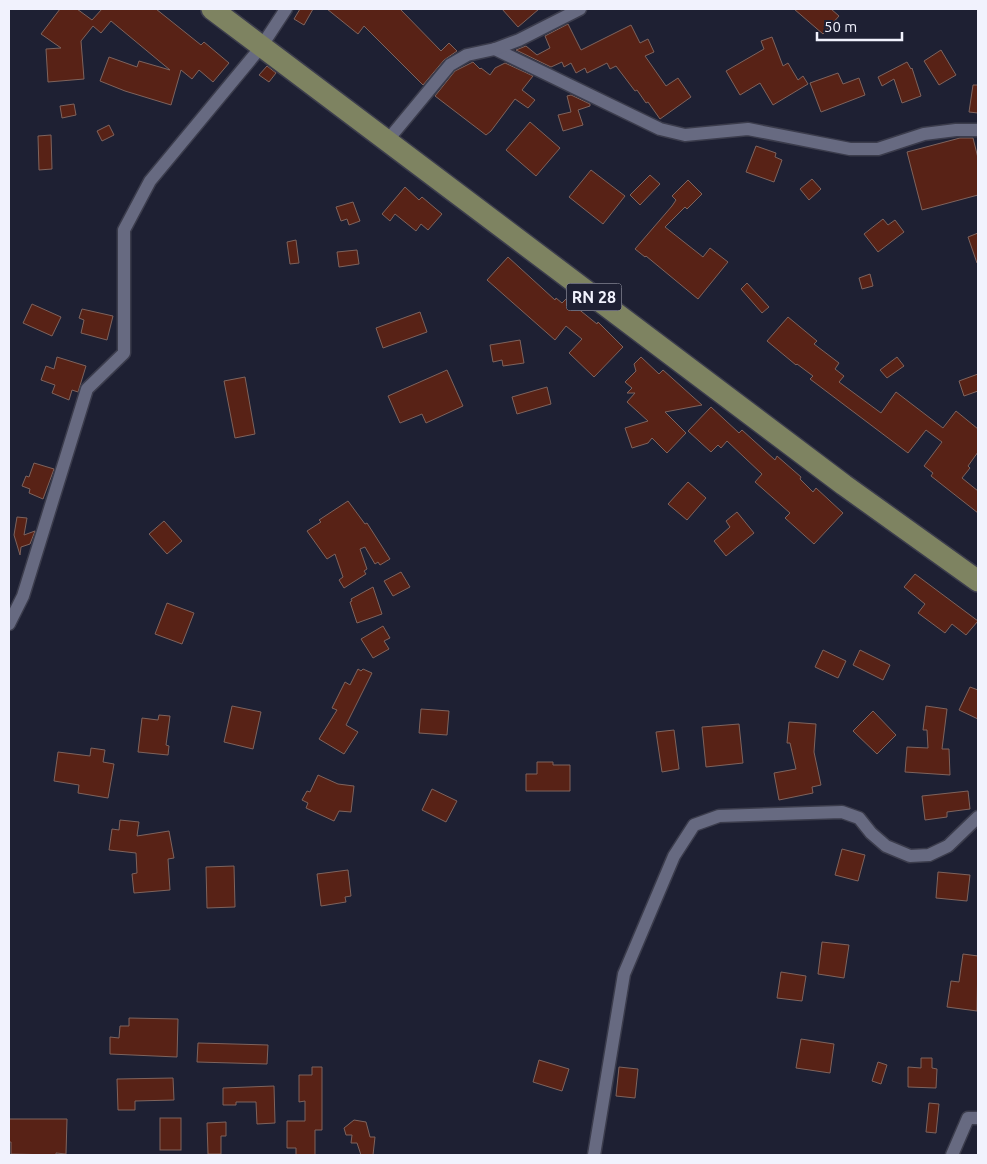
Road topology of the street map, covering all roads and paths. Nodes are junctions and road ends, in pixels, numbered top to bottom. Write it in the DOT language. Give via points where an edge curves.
graph roads {
  1 [pos="212,9"];
  2 [pos="286,9"];
  3 [pos="580,9"];
  4 [pos="261,46"];
  5 [pos="495,49"];
  6 [pos="978,130"];
  7 [pos="387,141"];
  8 [pos="978,581"];
  9 [pos="9,624"];
  10 [pos="978,818"];
  11 [pos="978,1118"];
  12 [pos="594,1155"];
  13 [pos="952,1155"];
  1 -- 4 [label="main road, RN 28"];
  2 -- 4 [label="street"];
  3 -- 5 [label="street" via="520,40"];
  4 -- 7 [label="main road, RN 28"];
  4 -- 9 [label="street" via="150,181 124,230 124,353 86,389 23,596"];
  5 -- 6 [label="street" via="660,129 685,135 748,128 850,149 878,149 924,134"];
  5 -- 7 [label="street" via="450,65"];
  7 -- 8 [label="main road, RN 28" via="844,485"];
  10 -- 12 [label="street" via="948,846 929,855 910,856 886,846 859,818 842,812 719,816 694,825 674,856 624,974"];
  11 -- 13 [label="street" via="968,1118"];
}
